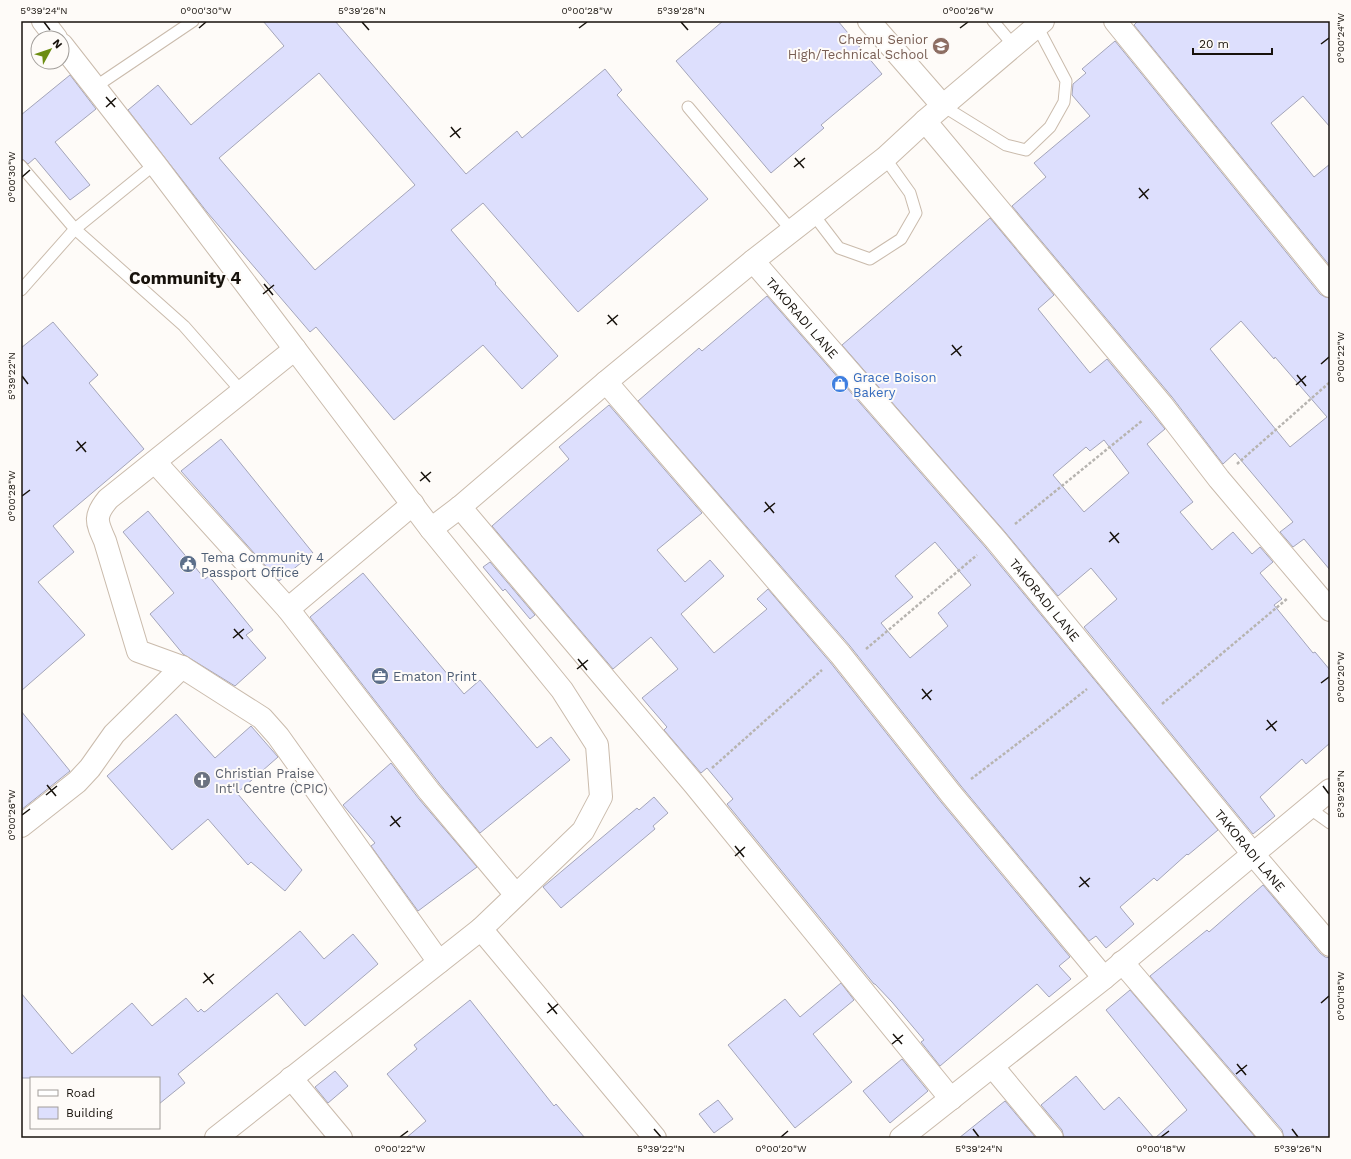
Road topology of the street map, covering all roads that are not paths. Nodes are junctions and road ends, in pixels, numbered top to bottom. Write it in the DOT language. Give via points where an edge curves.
graph roads {
  1 [pos="43,21"];
  2 [pos="193,21"];
  3 [pos="869,21"];
  4 [pos="993,21"];
  5 [pos="1115,21"];
  6 [pos="1040,23"];
  7 [pos="50,30"];
  8 [pos="1014,46"];
  9 [pos="70,55"];
  10 [pos="95,87"];
  11 [pos="943,106"];
  12 [pos="688,107"];
  13 [pos="925,121"];
  14 [pos="885,158"];
  15 [pos="155,164"];
  16 [pos="21,166"];
  17 [pos="813,214"];
  18 [pos="76,229"];
  19 [pos="792,231"];
  20 [pos="753,261"];
  21 [pos="1330,286"];
  22 [pos="21,290"];
  23 [pos="295,349"];
  24 [pos="606,382"];
  25 [pos="242,392"];
  26 [pos="155,462"];
  27 [pos="413,504"];
  28 [pos="460,507"];
  29 [pos="431,529"];
  30 [pos="288,609"];
  31 [pos="1330,610"];
  32 [pos="182,667"];
  33 [pos="1330,790"];
  34 [pos="1309,808"];
  35 [pos="1330,823"];
  36 [pos="21,826"];
  37 [pos="1253,854"];
  38 [pos="516,895"];
  39 [pos="481,929"];
  40 [pos="1330,945"];
  41 [pos="440,962"];
  42 [pos="1122,962"];
  43 [pos="1104,978"];
  44 [pos="993,1067"];
  45 [pos="291,1078"];
  46 [pos="951,1099"];
  47 [pos="216,1138"];
  48 [pos="341,1138"];
  49 [pos="656,1138"];
  50 [pos="901,1138"];
  51 [pos="1052,1138"];
  52 [pos="1272,1138"];
  1 -- 7 [label="street"];
  2 -- 10 [label="lane"];
  3 -- 11 [label="street"];
  4 -- 8 [label="lane"];
  5 -- 21 [label="street"];
  6 -- 8 [label="street"];
  6 -- 11 [label="lane" via="1066,81 1065,95 1064,102 1050,127 1026,150 1006,145"];
  8 -- 11 [label="street"];
  9 -- 10 [label="street"];
  10 -- 15 [label="street"];
  11 -- 13 [label="street"];
  12 -- 19 [label="lane"];
  13 -- 14 [label="street"];
  13 -- 31 [label="street" via="1162,404 1220,479"];
  14 -- 17 [label="street"];
  14 -- 17 [label="lane" via="910,193 916,213 901,239 870,259 840,248"];
  15 -- 18 [label="lane"];
  15 -- 23 [label="street"];
  16 -- 18 [label="lane"];
  17 -- 19 [label="street"];
  18 -- 22 [label="lane"];
  18 -- 25 [label="lane" via="184,326"];
  19 -- 20 [label="street"];
  20 -- 24 [label="street"];
  20 -- 37 [label="street, TAKORADI LANE" via="996,540"];
  23 -- 25 [label="street"];
  23 -- 27 [label="street"];
  24 -- 28 [label="street"];
  24 -- 43 [label="street" via="840,654 951,794"];
  25 -- 26 [label="street"];
  26 -- 30 [label="street"];
  26 -- 32 [label="street" via="108,499 99,511 98,526 105,541 138,651"];
  27 -- 29 [label="street"];
  27 -- 30 [label="street"];
  28 -- 29 [label="street"];
  28 -- 46 [label="street" via="694,784"];
  29 -- 38 [label="street" via="562,690 597,745 600,797 583,831"];
  30 -- 38 [label="street" via="429,791"];
  32 -- 36 [label="street" via="114,734 77,782"];
  32 -- 41 [label="street" via="262,718 278,736"];
  33 -- 34 [label="street"];
  34 -- 35 [label="lane"];
  34 -- 37 [label="street"];
  37 -- 40 [label="street, TAKORADI LANE"];
  37 -- 42 [label="street"];
  38 -- 39 [label="street"];
  39 -- 41 [label="street"];
  39 -- 49 [label="street"];
  41 -- 45 [label="street"];
  42 -- 43 [label="street"];
  42 -- 52 [label="street"];
  43 -- 44 [label="street"];
  44 -- 46 [label="street"];
  44 -- 51 [label="street"];
  45 -- 47 [label="street"];
  45 -- 48 [label="street"];
  46 -- 50 [label="street"];
}
